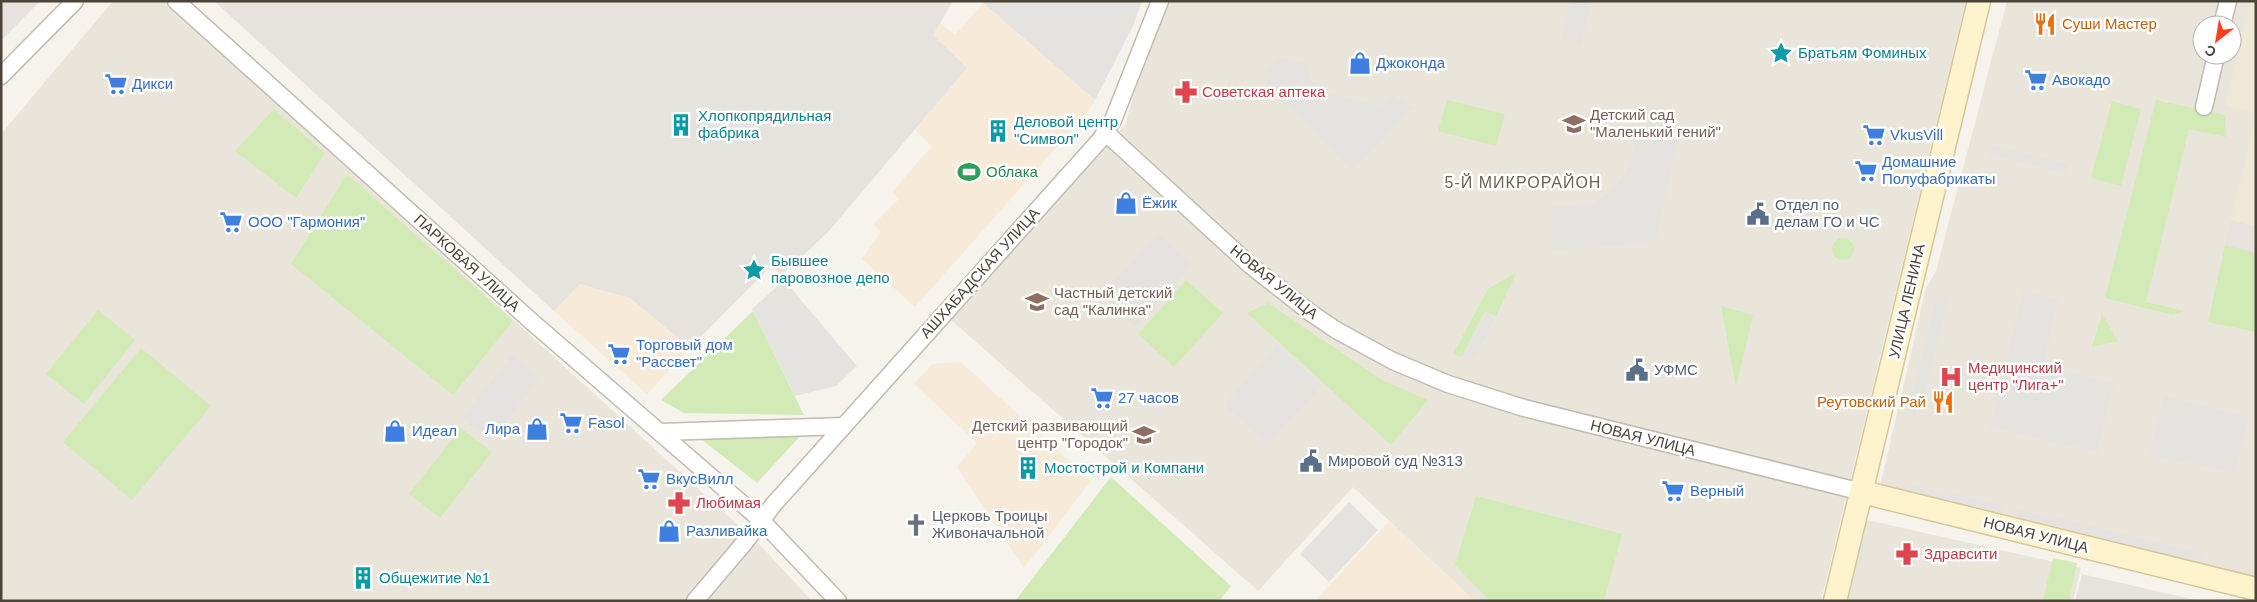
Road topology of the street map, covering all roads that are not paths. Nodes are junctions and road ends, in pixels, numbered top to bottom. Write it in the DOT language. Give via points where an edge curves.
graph roads {
  1 [pos="75,1"];
  2 [pos="176,1"];
  3 [pos="1160,1"];
  4 [pos="1980,1"];
  5 [pos="2228,1"];
  6 [pos="2224,15"];
  7 [pos="2214,65"];
  8 [pos="1,76"];
  9 [pos="2204,107"];
  10 [pos="1105,132"];
  11 [pos="844,426"];
  12 [pos="661,432"];
  13 [pos="1862,492"];
  14 [pos="761,520"];
  15 [pos="2256,589"];
  16 [pos="695,601"];
  17 [pos="838,601"];
  18 [pos="1835,601"];
  1 -- 8 [label="street"];
  2 -- 12 [label="street, ПАРКОВАЯ УЛИЦА" via="531,321"];
  3 -- 10 [label="street, АШХАБАДСКАЯ УЛИЦА" via="1113,120"];
  4 -- 13 [label="street, УЛИЦА ЛЕНИНА"];
  5 -- 6 [label="street"];
  7 -- 9 [label="street"];
  10 -- 11 [label="street, АШХАБАДСКАЯ УЛИЦА"];
  10 -- 13 [label="street, НОВАЯ УЛИЦА" via="1250,266 1336,330 1393,361 1448,384 1524,408"];
  11 -- 12 [label="street"];
  11 -- 14 [label="street, АШХАБАДСКАЯ УЛИЦА"];
  12 -- 14 [label="street, ПАРКОВАЯ УЛИЦА"];
  13 -- 15 [label="street, НОВАЯ УЛИЦА"];
  13 -- 18 [label="street, УЛИЦА ЛЕНИНА"];
  14 -- 16 [label="street, АШХАБАДСКАЯ УЛИЦА"];
  14 -- 17 [label="street, ПАРКОВАЯ УЛИЦА"];
}
